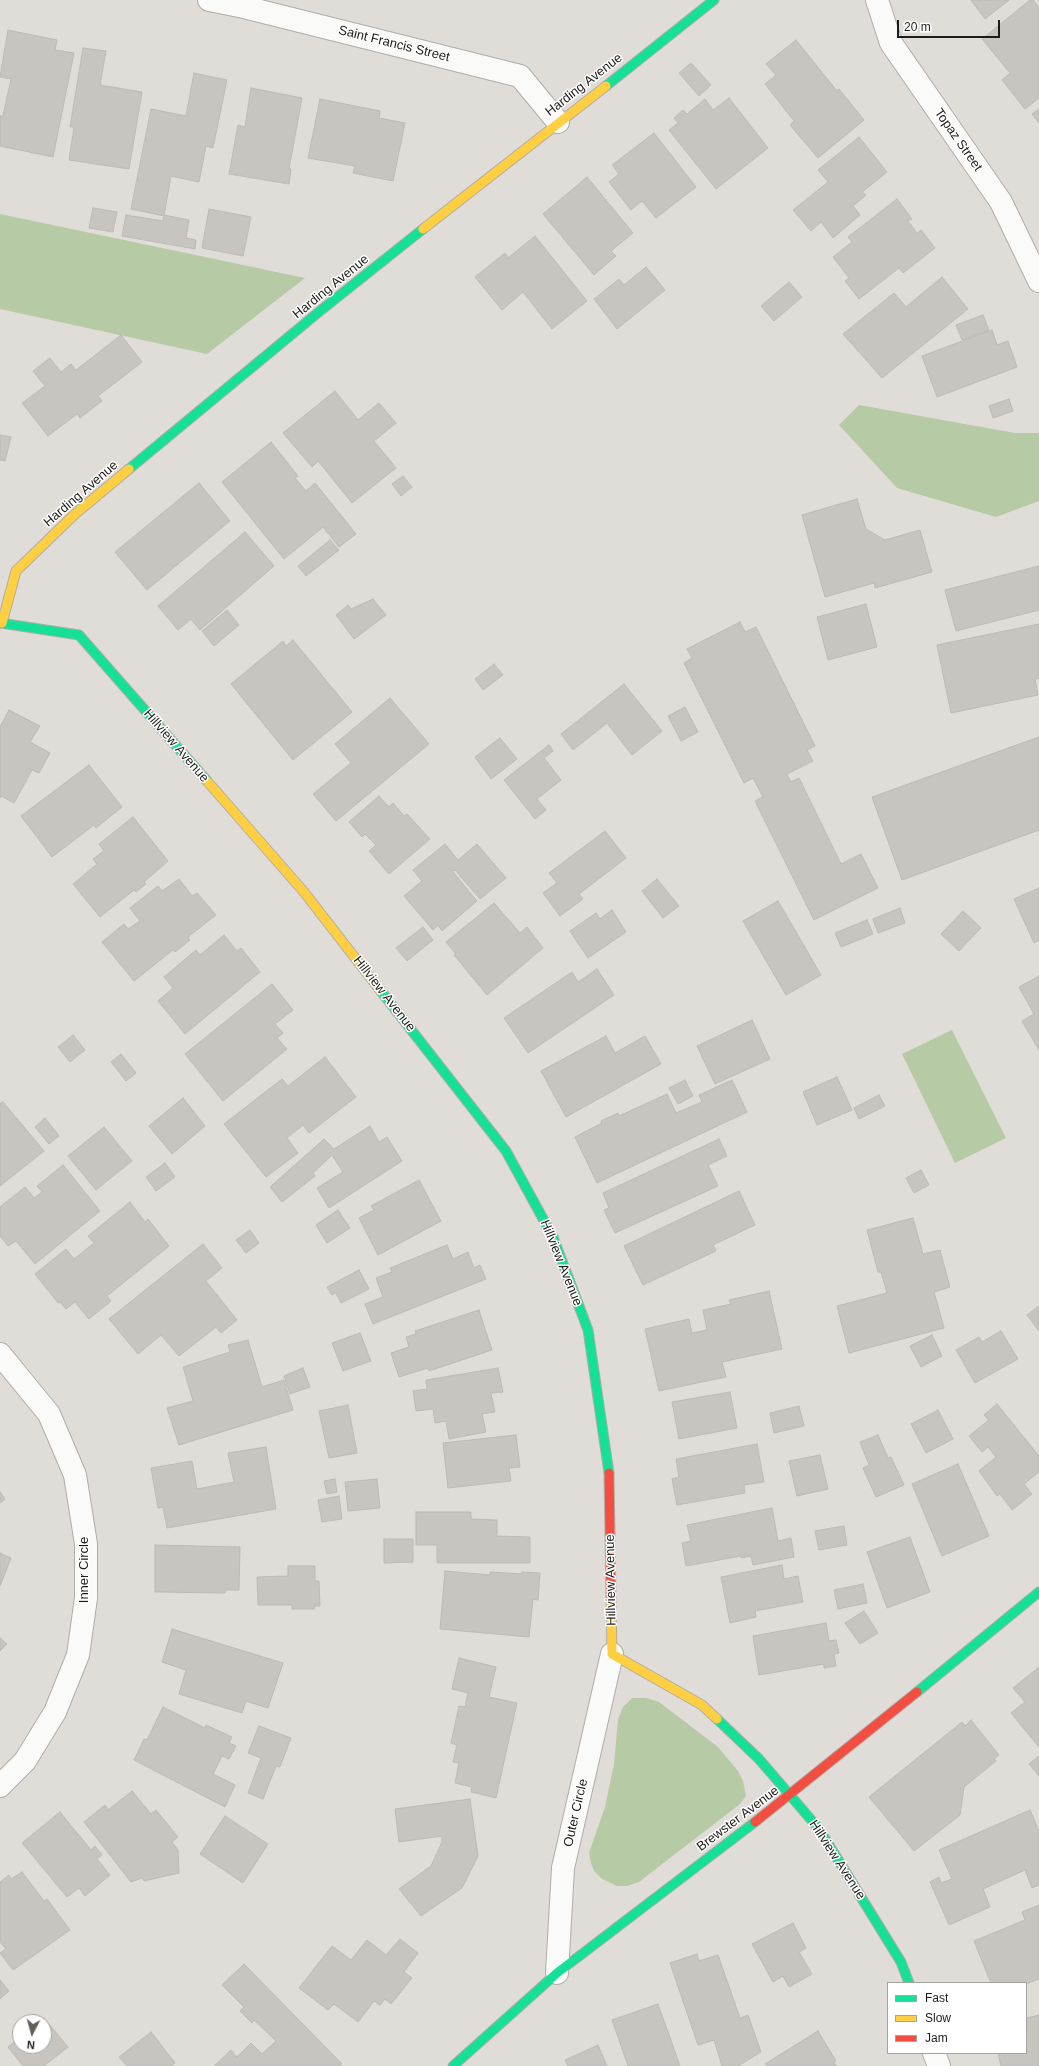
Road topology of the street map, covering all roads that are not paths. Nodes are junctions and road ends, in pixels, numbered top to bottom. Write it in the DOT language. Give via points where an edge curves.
graph roads {
  1 [pos="209,0"];
  2 [pos="714,0"];
  3 [pos="877,0"];
  4 [pos="244,3"];
  5 [pos="558,122"];
  6 [pos="1039,281"];
  7 [pos="1,623"];
  8 [pos="0,1354"];
  9 [pos="1039,1592"];
  10 [pos="612,1654"];
  11 [pos="0,1786"];
  12 [pos="790,1795"];
  13 [pos="556,1973"];
  14 [pos="909,1982"];
  15 [pos="934,2054"];
  16 [pos="453,2066"];
  17 [pos="939,2066"];
  1 -- 4 [label="street, Saint Francis Street"];
  2 -- 5 [label="street, Harding Avenue"];
  3 -- 6 [label="street, Topaz Street" via="891,43 1001,202"];
  4 -- 5 [label="street, Saint Francis Street" via="520,76"];
  5 -- 7 [label="street, Harding Avenue" via="320,311 75,514 16,571"];
  7 -- 10 [label="street, Hillview Avenue" via="80,635 304,892 506,1151 553,1237 588,1330 609,1468"];
  8 -- 11 [label="street, Inner Circle" via="49,1414 75,1475 86,1552 86,1598 78,1655 55,1712 25,1761"];
  9 -- 12 [label="street, Brewster Avenue"];
  10 -- 12 [label="street, Hillview Avenue" via="702,1705 759,1759"];
  10 -- 13 [label="street, Outer Circle" via="563,1868"];
  12 -- 13 [label="street, Brewster Avenue"];
  12 -- 14 [label="street, Hillview Avenue" via="819,1829 901,1962"];
  13 -- 16 [label="street, Brewster Avenue"];
  15 -- 17 [label="street"];
}
